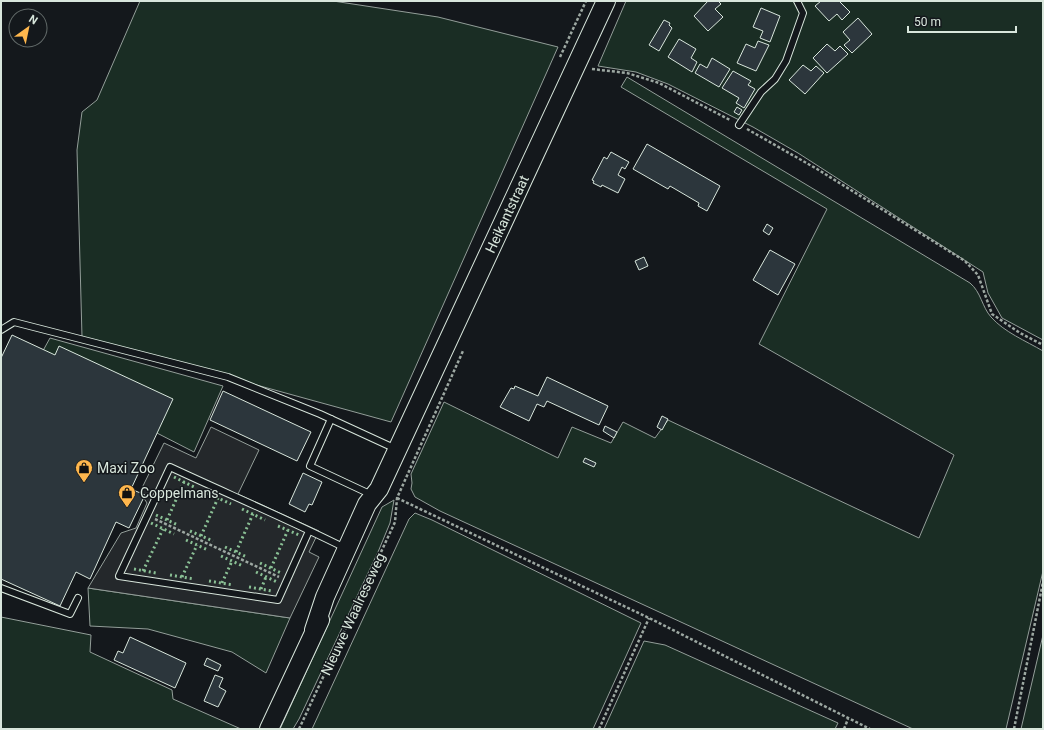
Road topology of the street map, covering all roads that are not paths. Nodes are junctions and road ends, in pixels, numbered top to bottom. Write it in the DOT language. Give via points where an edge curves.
graph roads {
  1 [pos="606,1"];
  2 [pos="797,1"];
  3 [pos="739,125"];
  4 [pos="1,330"];
  5 [pos="331,419"];
  6 [pos="408,426"];
  7 [pos="397,450"];
  8 [pos="376,492"];
  9 [pos="309,531"];
  10 [pos="351,551"];
  11 [pos="1,588"];
  12 [pos="78,598"];
  13 [pos="269,729"];
  1 -- 6 [label="street, Heikantstraat"];
  2 -- 3 [label="lane" via="803,13 786,61"];
  4 -- 5 [label="lane" via="14,322 228,377"];
  5 -- 7 [label="lane"];
  5 -- 8 [label="lane" via="310,466"];
  6 -- 7 [label="street, Nieuwe Waalreseweg"];
  7 -- 8 [label="street, Nieuwe Waalreseweg"];
  8 -- 10 [label="street, Nieuwe Waalreseweg" via="374,509"];
  9 -- 9 [label="lane" via="170,467 119,576 278,600"];
  9 -- 10 [label="lane"];
  10 -- 13 [label="street, Nieuwe Waalreseweg" via="332,600 314,630"];
  11 -- 12 [label="lane" via="70,614"];
}
